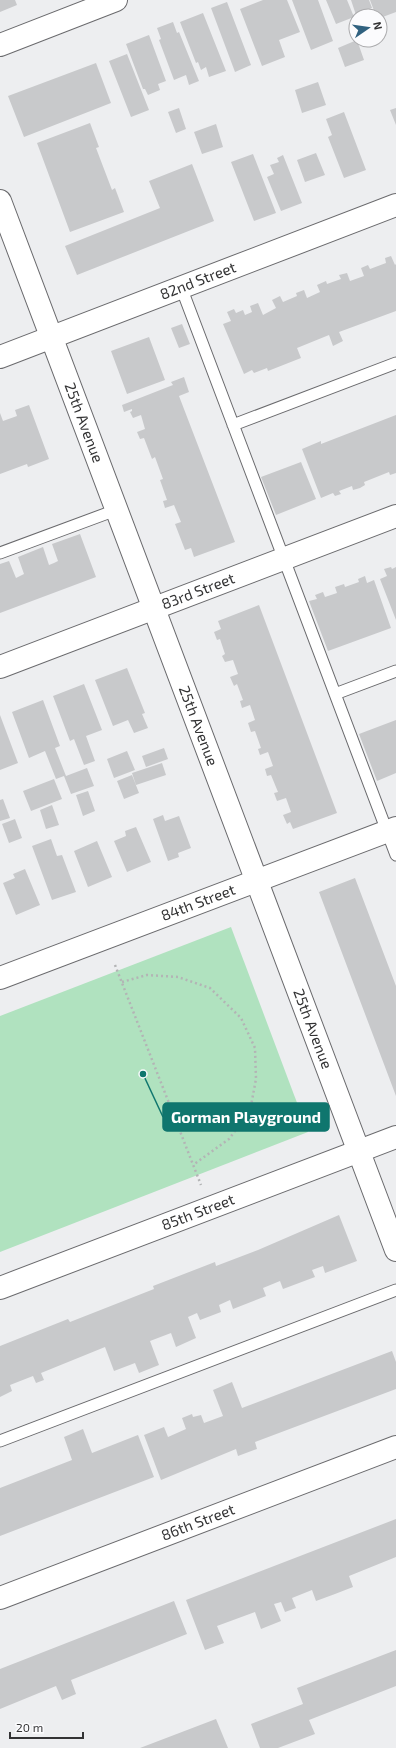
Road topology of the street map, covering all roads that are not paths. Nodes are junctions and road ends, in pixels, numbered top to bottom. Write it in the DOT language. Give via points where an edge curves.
graph roads {
  1 [pos="116,0"];
  2 [pos="0,45"];
  3 [pos="0,201"];
  4 [pos="396,205"];
  5 [pos="181,287"];
  6 [pos="52,337"];
  7 [pos="0,357"];
  8 [pos="396,363"];
  9 [pos="233,425"];
  10 [pos="116,510"];
  11 [pos="396,516"];
  12 [pos="0,553"];
  13 [pos="284,559"];
  14 [pos="152,609"];
  15 [pos="0,667"];
  16 [pos="396,671"];
  17 [pos="335,694"];
  18 [pos="391,830"];
  19 [pos="396,855"];
  20 [pos="255,881"];
  21 [pos="0,978"];
  22 [pos="396,1136"];
  23 [pos="358,1151"];
  24 [pos="396,1250"];
  25 [pos="0,1288"];
  26 [pos="396,1290"];
  27 [pos="0,1441"];
  28 [pos="396,1447"];
  29 [pos="0,1598"];
  1 -- 2 [label="street"];
  3 -- 6 [label="street, 25th Avenue"];
  4 -- 5 [label="street, 82nd Street"];
  5 -- 6 [label="street, 82nd Street"];
  5 -- 9 [label="lane"];
  6 -- 7 [label="street, 82nd Street"];
  6 -- 10 [label="street, 25th Avenue"];
  8 -- 9 [label="lane"];
  9 -- 13 [label="lane"];
  10 -- 12 [label="lane"];
  10 -- 14 [label="street, 25th Avenue"];
  11 -- 13 [label="street, 83rd Street"];
  13 -- 14 [label="street, 83rd Street"];
  13 -- 17 [label="lane"];
  14 -- 15 [label="street, 83rd Street"];
  14 -- 20 [label="street, 25th Avenue"];
  16 -- 17 [label="lane"];
  17 -- 18 [label="lane"];
  18 -- 19 [label="lane"];
  18 -- 20 [label="street, 84th Street"];
  20 -- 21 [label="street, 84th Street"];
  20 -- 23 [label="street, 25th Avenue"];
  22 -- 23 [label="street, 85th Street"];
  23 -- 24 [label="street, 25th Avenue"];
  23 -- 25 [label="street, 85th Street"];
  26 -- 27 [label="lane"];
  28 -- 29 [label="street, 86th Street"];
}
